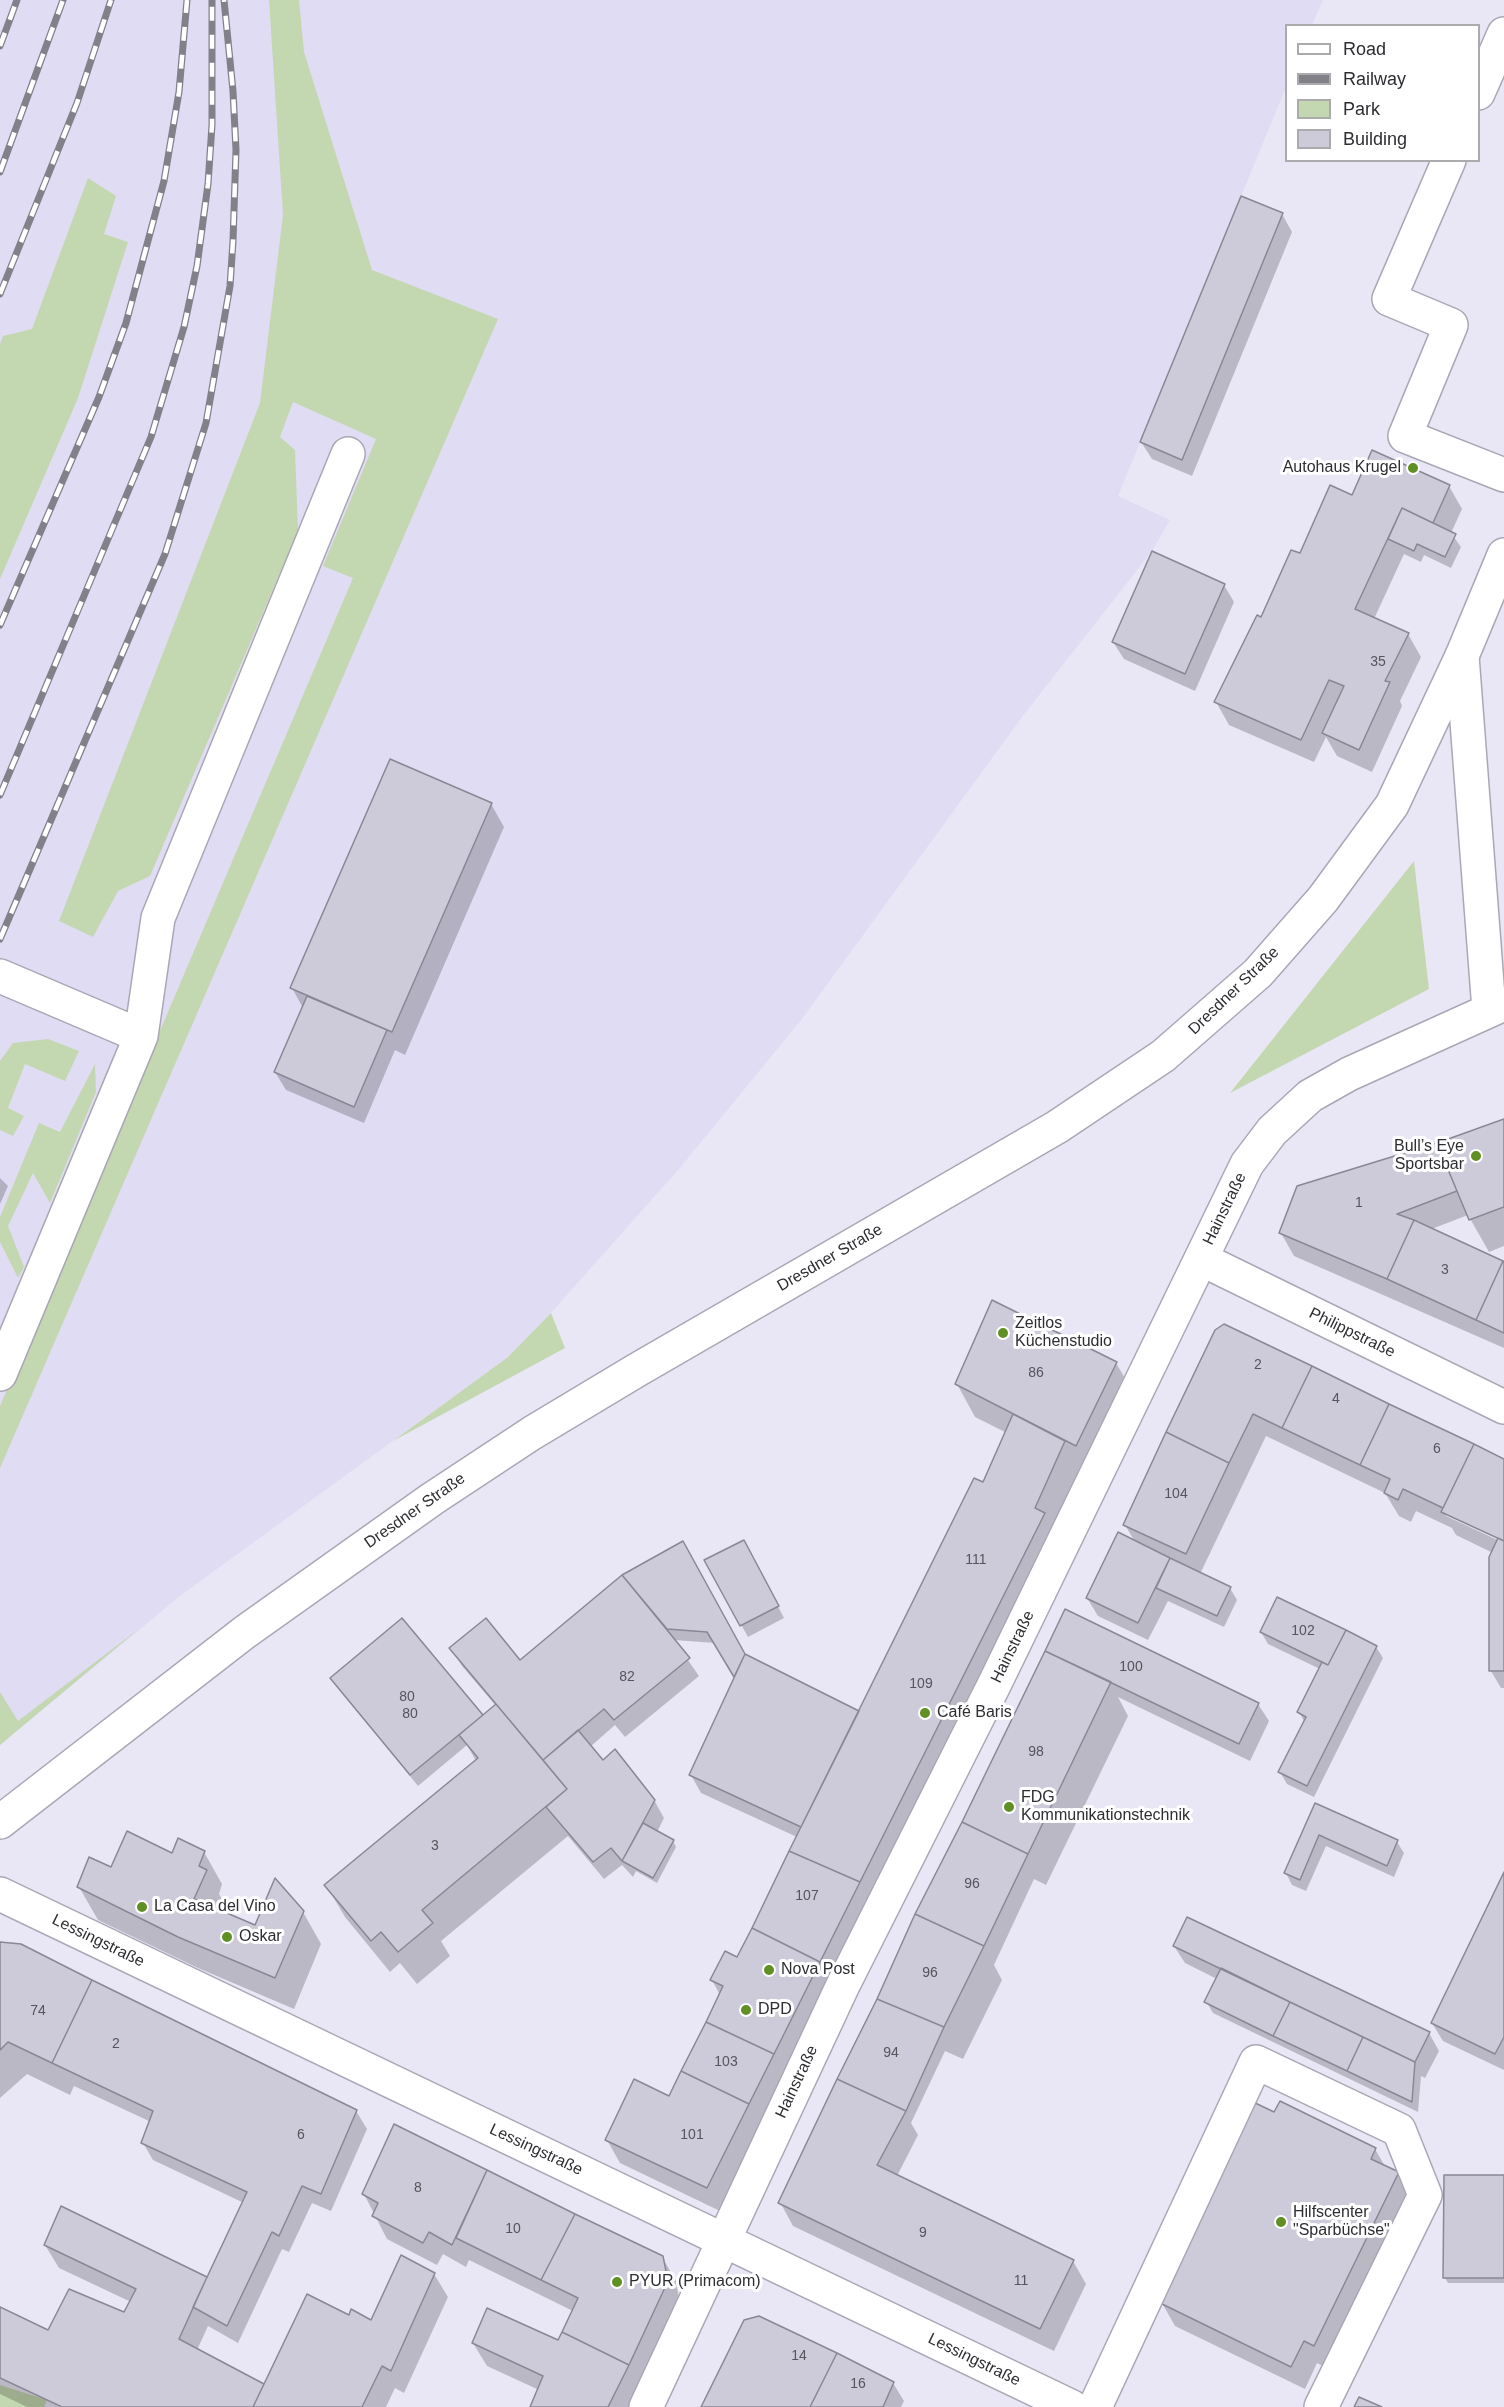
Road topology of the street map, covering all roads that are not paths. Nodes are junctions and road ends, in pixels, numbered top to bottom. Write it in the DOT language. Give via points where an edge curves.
graph roads {
  1 [pos="1504,34"];
  2 [pos="1480,91"];
  3 [pos="1448,162"];
  4 [pos="348,454"];
  5 [pos="1504,475"];
  6 [pos="1504,555"];
  7 [pos="1462,656"];
  8 [pos="0,976"];
  9 [pos="1497,1007"];
  10 [pos="141,1036"];
  11 [pos="1201,1259"];
  12 [pos="0,1374"];
  13 [pos="1504,1407"];
  14 [pos="0,1822"];
  15 [pos="0,1894"];
  16 [pos="722,2238"];
  17 [pos="646,2407"];
  18 [pos="1072,2407"];
  19 [pos="1095,2407"];
  20 [pos="1322,2407"];
  1 -- 2 [label="street"];
  3 -- 5 [label="street" via="1389,299 1451,325 1405,436"];
  4 -- 10 [label="street" via="158,918"];
  6 -- 7 [label="street, Dresdner Straße"];
  7 -- 9 [label="street"];
  7 -- 14 [label="street, Dresdner Straße" via="1392,805 1323,899 1258,973 1163,1056 1057,1127 532,1433 245,1632"];
  8 -- 10 [label="street"];
  9 -- 11 [label="street, Hainstraße" via="1349,1074 1310,1096 1289,1114 1247,1164"];
  10 -- 12 [label="street"];
  11 -- 13 [label="street, Philippstraße"];
  11 -- 16 [label="street, Hainstraße"];
  15 -- 16 [label="street, Lessingstraße"];
  16 -- 17 [label="street, Hainstraße"];
  16 -- 18 [label="street, Lessingstraße"];
  19 -- 20 [label="street" via="1257,2062 1399,2130 1425,2195"];
}
